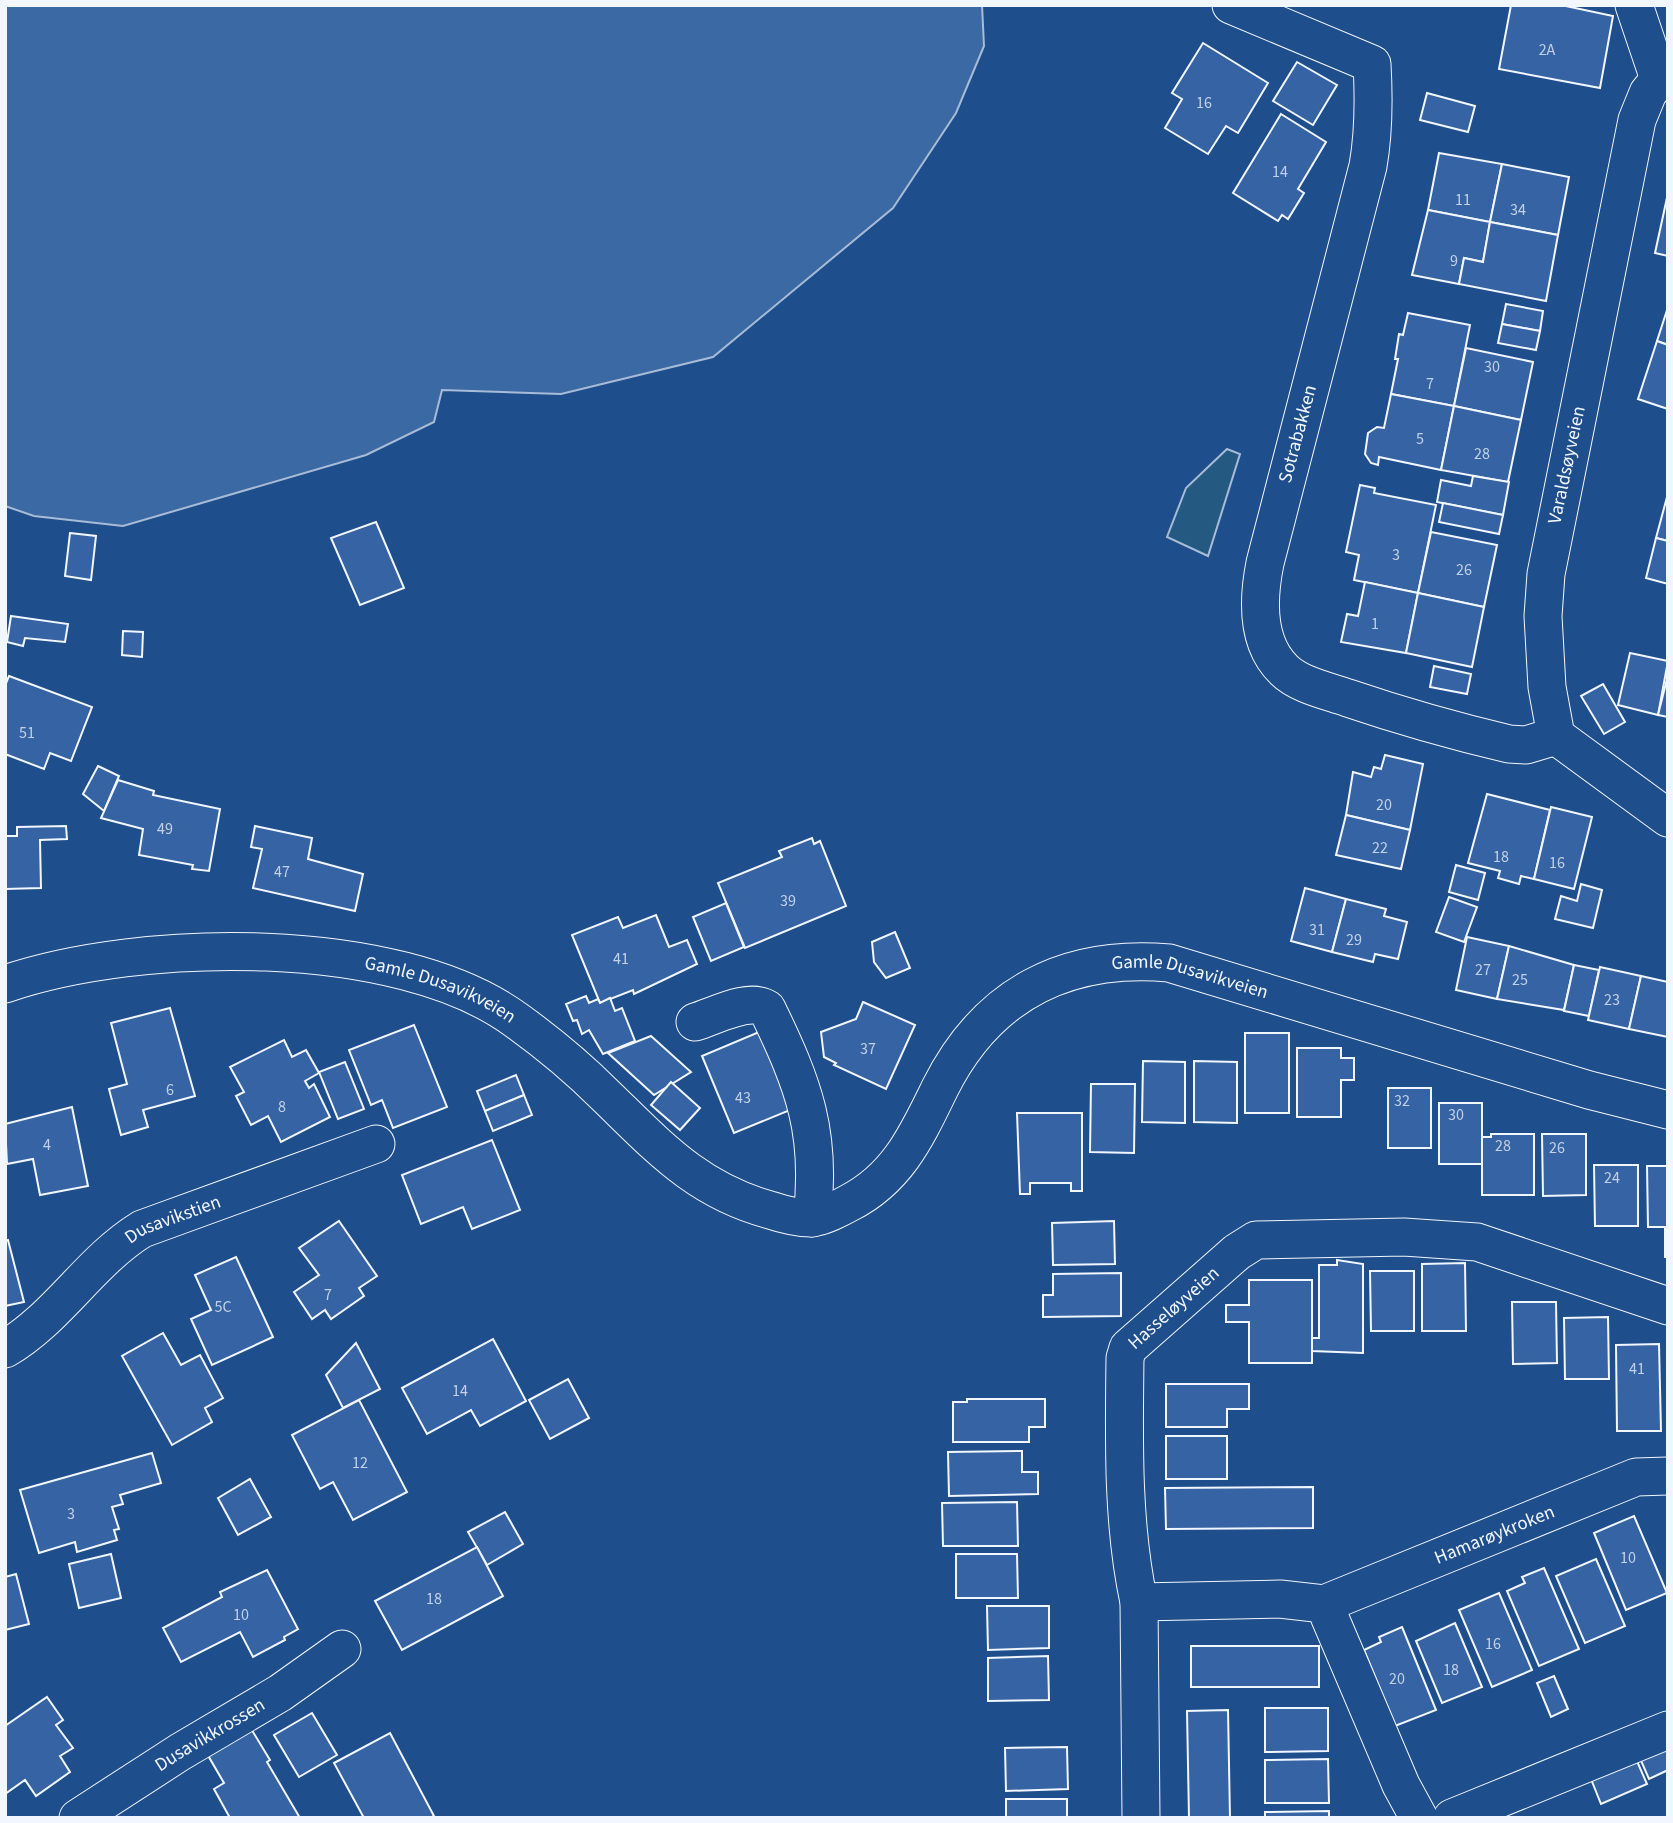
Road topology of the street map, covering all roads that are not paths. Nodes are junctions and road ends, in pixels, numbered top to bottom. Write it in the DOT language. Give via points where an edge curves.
graph roads {
  1 [pos="1231,5"];
  2 [pos="1634,5"];
  3 [pos="1663,72"];
  4 [pos="1556,736"];
  5 [pos="1668,818"];
  6 [pos="5,984"];
  7 [pos="695,1022"];
  8 [pos="1668,1110"];
  9 [pos="376,1144"];
  10 [pos="812,1218"];
  11 [pos="1668,1306"];
  12 [pos="5,1349"];
  13 [pos="1668,1476"];
  14 [pos="1139,1602"];
  15 [pos="1324,1604"];
  16 [pos="342,1649"];
  17 [pos="1668,1730"];
  18 [pos="78,1818"];
  19 [pos="1141,1818"];
  20 [pos="1419,1818"];
  21 [pos="1452,1818"];
  1 -- 4 [label="street, Sotrabakken" via="1372,64 1374,96 1368,166 1265,563 1259,609 1271,651 1284,671 1318,688 1404,717 1509,744 1526,745"];
  2 -- 3 [label="street"];
  3 -- 4 [label="street, Varaldsøyveien" via="1637,120 1546,574 1547,687"];
  4 -- 5 [label="street"];
  6 -- 10 [label="street, Gamle Dusavikveien" via="136,957 230,953 322,957 428,976 513,1017 558,1052 688,1173 742,1202"];
  7 -- 10 [label="street" via="750,1005 767,1009 802,1086 812,1125 816,1163"];
  8 -- 10 [label="street, Gamle Dusavikveien" via="1169,963 1104,961 1055,974 1016,997 959,1057 911,1148 885,1178 861,1197"];
  9 -- 12 [label="street, Dusavikstien" via="142,1229 27,1337"];
  11 -- 14 [label="street, Hasseløyveien" via="1477,1242 1362,1237 1256,1240 1245,1245 1128,1348 1125,1358 1132,1569"];
  13 -- 15 [label="street, Hamarøykroken" via="1636,1477"];
  14 -- 15 [label="street, Hamarøykroken" via="1280,1599"];
  14 -- 19 [label="street, Hasseløyveien"];
  15 -- 20 [label="street"];
  16 -- 18 [label="street, Dusavikkrossen" via="280,1693"];
  17 -- 21 [label="street"];
}
